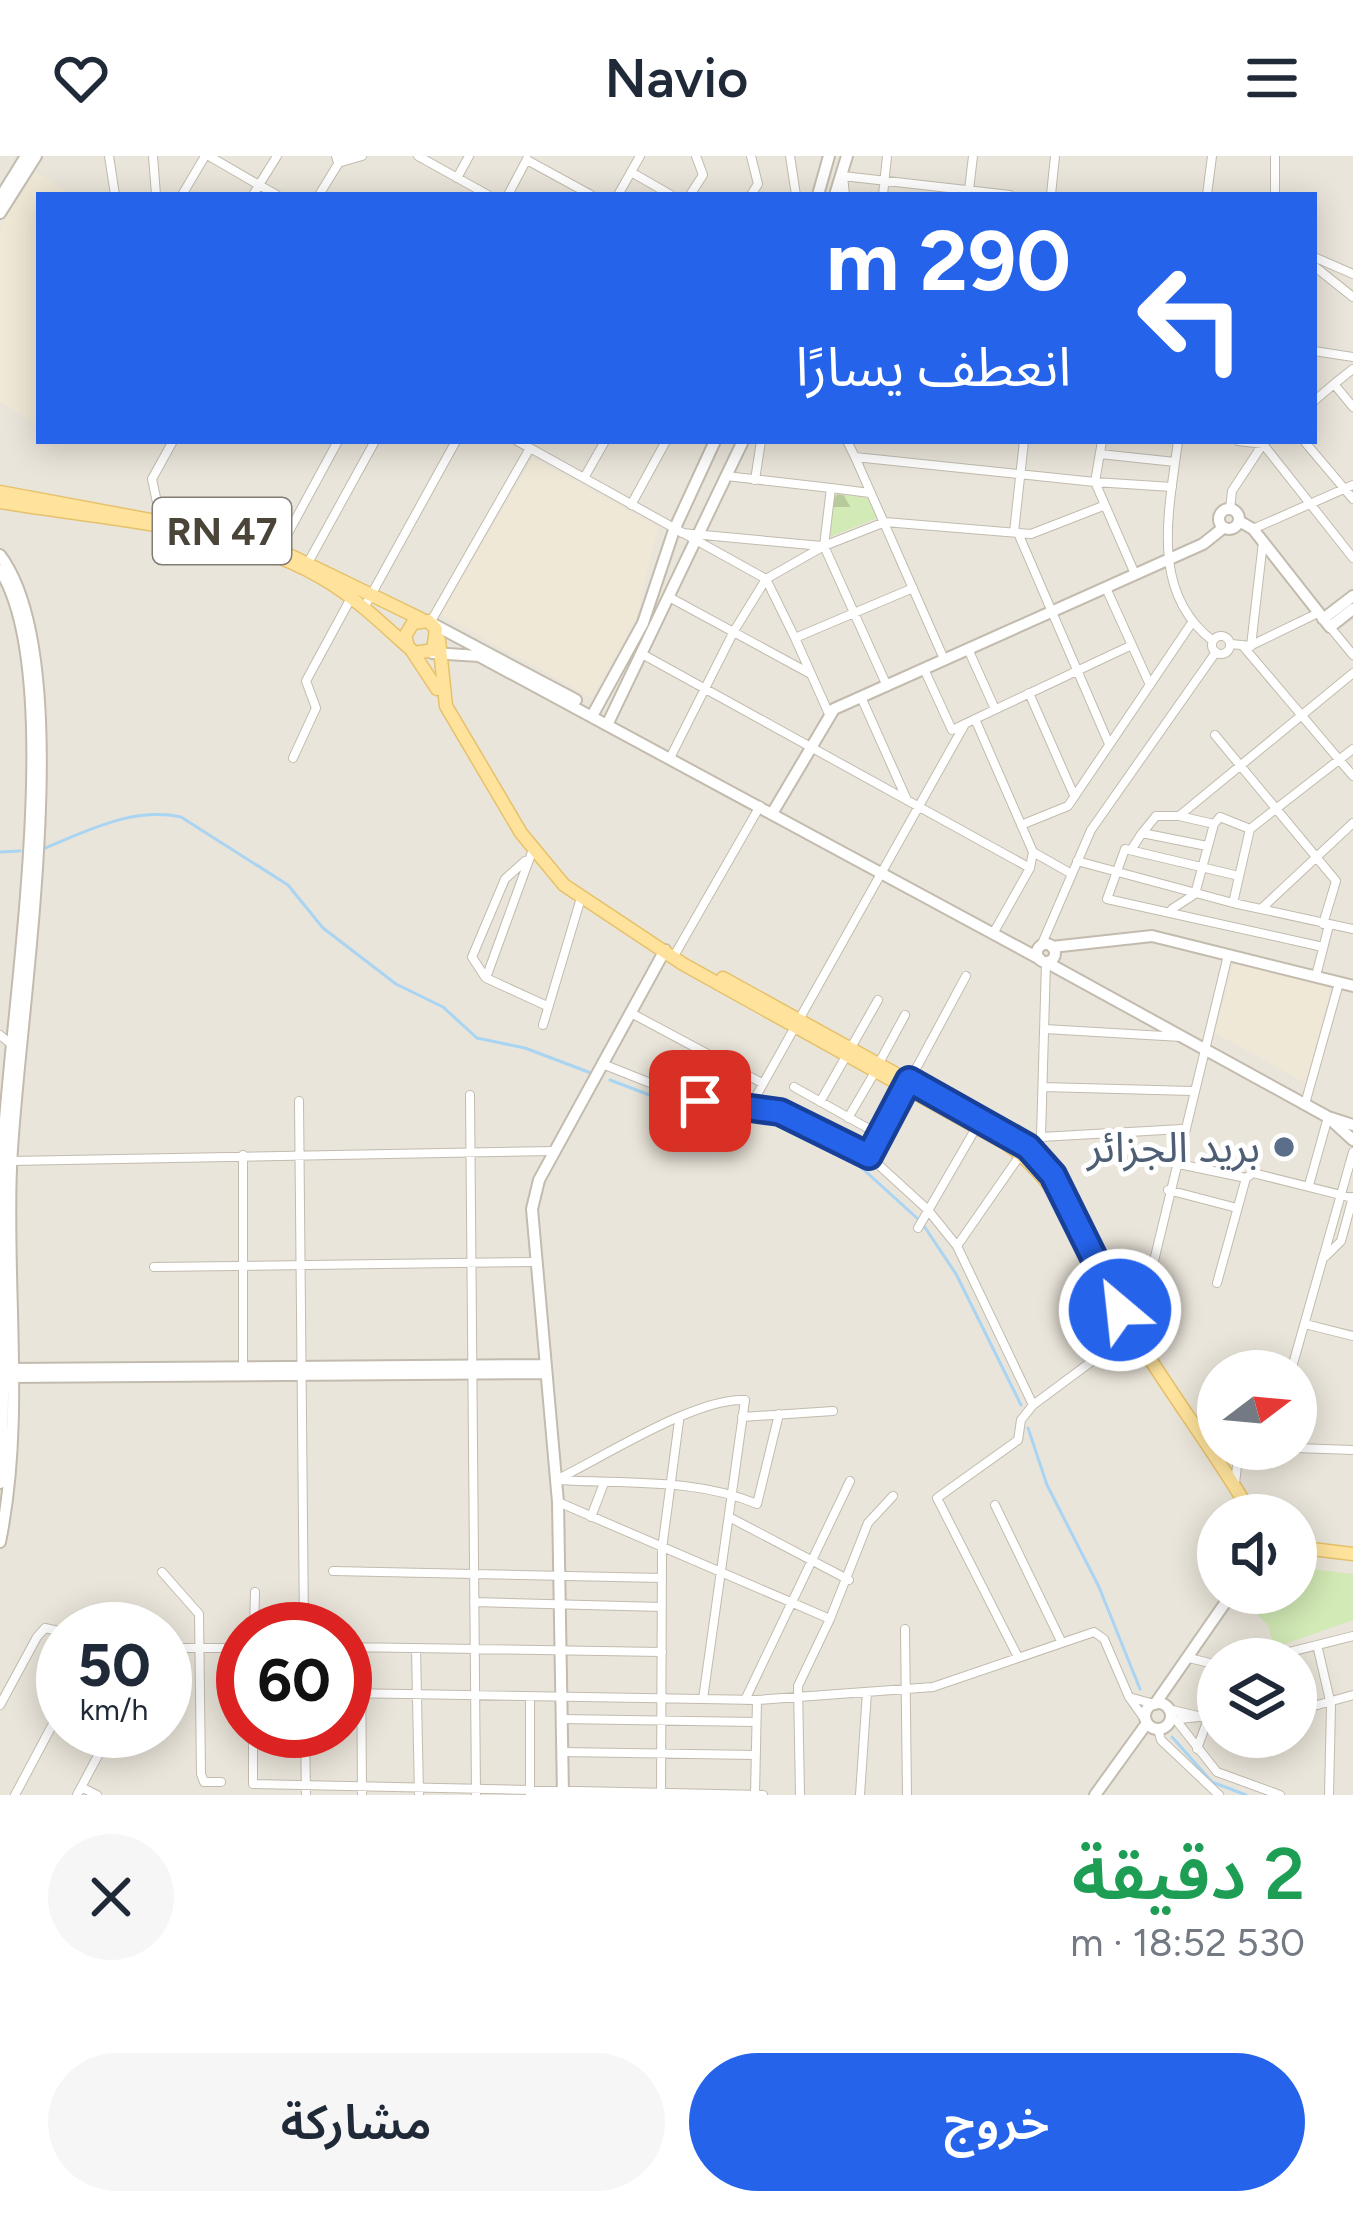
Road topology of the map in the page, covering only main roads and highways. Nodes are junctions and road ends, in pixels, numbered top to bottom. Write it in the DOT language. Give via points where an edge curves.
graph roads {
  1 [pos="0,493"];
  2 [pos="0,502"];
  3 [pos="368,601"];
  4 [pos="430,623"];
  5 [pos="409,648"];
  6 [pos="435,648"];
  7 [pos="441,695"];
  8 [pos="907,1084"];
  9 [pos="1024,1151"];
  10 [pos="1197,1422"];
  11 [pos="1317,1554"];
  12 [pos="1353,1558"];
  1 -- 3 [label="main road, RN 47" via="280,548"];
  2 -- 3 [label="main road, RN 47" via="247,547"];
  3 -- 4 [label="main road, RN 47"];
  3 -- 5 [label="main road, RN 47"];
  4 -- 5 [label="main road" via="409,627"];
  4 -- 6 [label="main road"];
  5 -- 6 [label="main road"];
  5 -- 7 [label="main road"];
  6 -- 7 [label="main road"];
  7 -- 8 [label="main road" via="530,854 581,898"];
  8 -- 9 [label="main road"];
  8 -- 9 [label="main road"];
  9 -- 10 [label="main road"];
  11 -- 12 [label="main road"];
}
